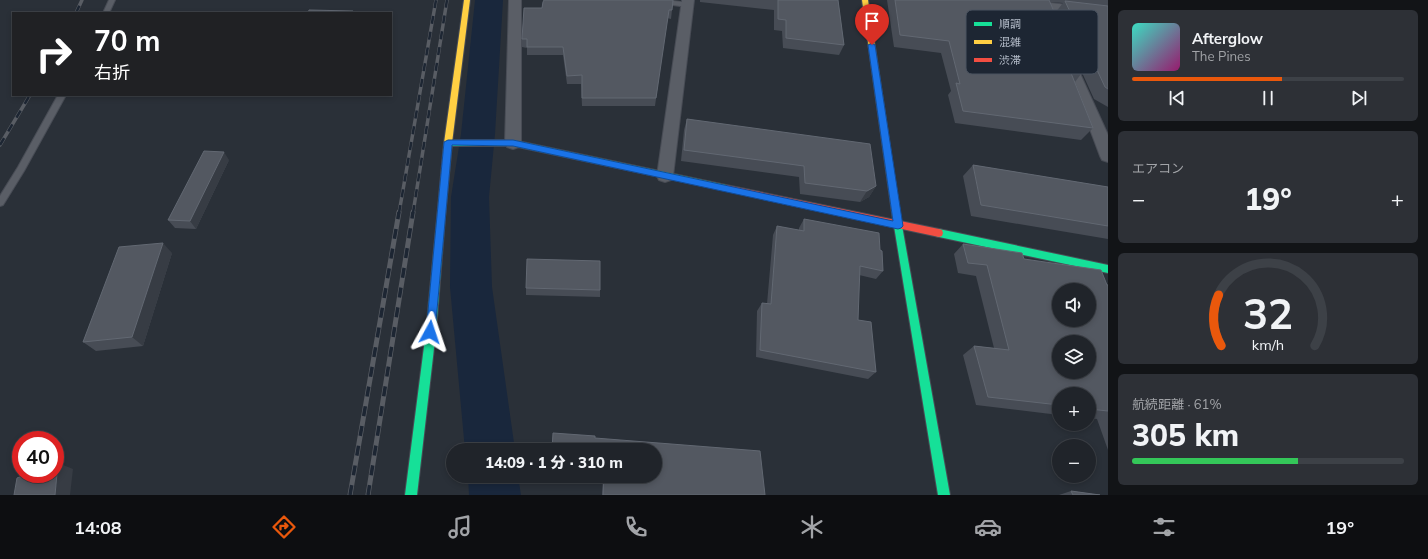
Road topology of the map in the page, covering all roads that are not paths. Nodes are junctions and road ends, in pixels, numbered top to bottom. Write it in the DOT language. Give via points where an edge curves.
graph roads {
  1 [pos="112,0"];
  2 [pos="467,0"];
  3 [pos="515,0"];
  4 [pos="652,0"];
  5 [pos="865,0"];
  6 [pos="688,2"];
  7 [pos="1042,3"];
  8 [pos="1084,10"];
  9 [pos="106,12"];
  10 [pos="1098,12"];
  11 [pos="1108,14"];
  12 [pos="1076,74"];
  13 [pos="61,96"];
  14 [pos="1100,117"];
  15 [pos="448,142"];
  16 [pos="513,143"];
  17 [pos="1108,156"];
  18 [pos="665,176"];
  19 [pos="0,203"];
  20 [pos="898,226"];
  21 [pos="1108,269"];
  22 [pos="410,495"];
  23 [pos="944,495"];
  1 -- 9 [label="lane"];
  2 -- 15 [label="street"];
  3 -- 16 [label="street"];
  4 -- 6 [label="lane"];
  5 -- 20 [label="street"];
  6 -- 18 [label="street"];
  7 -- 8 [label="street"];
  10 -- 11 [label="street"];
  12 -- 14 [label="street"];
  13 -- 19 [label="lane"];
  14 -- 17 [label="street"];
  15 -- 16 [label="street"];
  15 -- 22 [label="street" via="430,332"];
  16 -- 18 [label="street"];
  18 -- 20 [label="street"];
  20 -- 21 [label="street"];
  20 -- 23 [label="street"];
}
